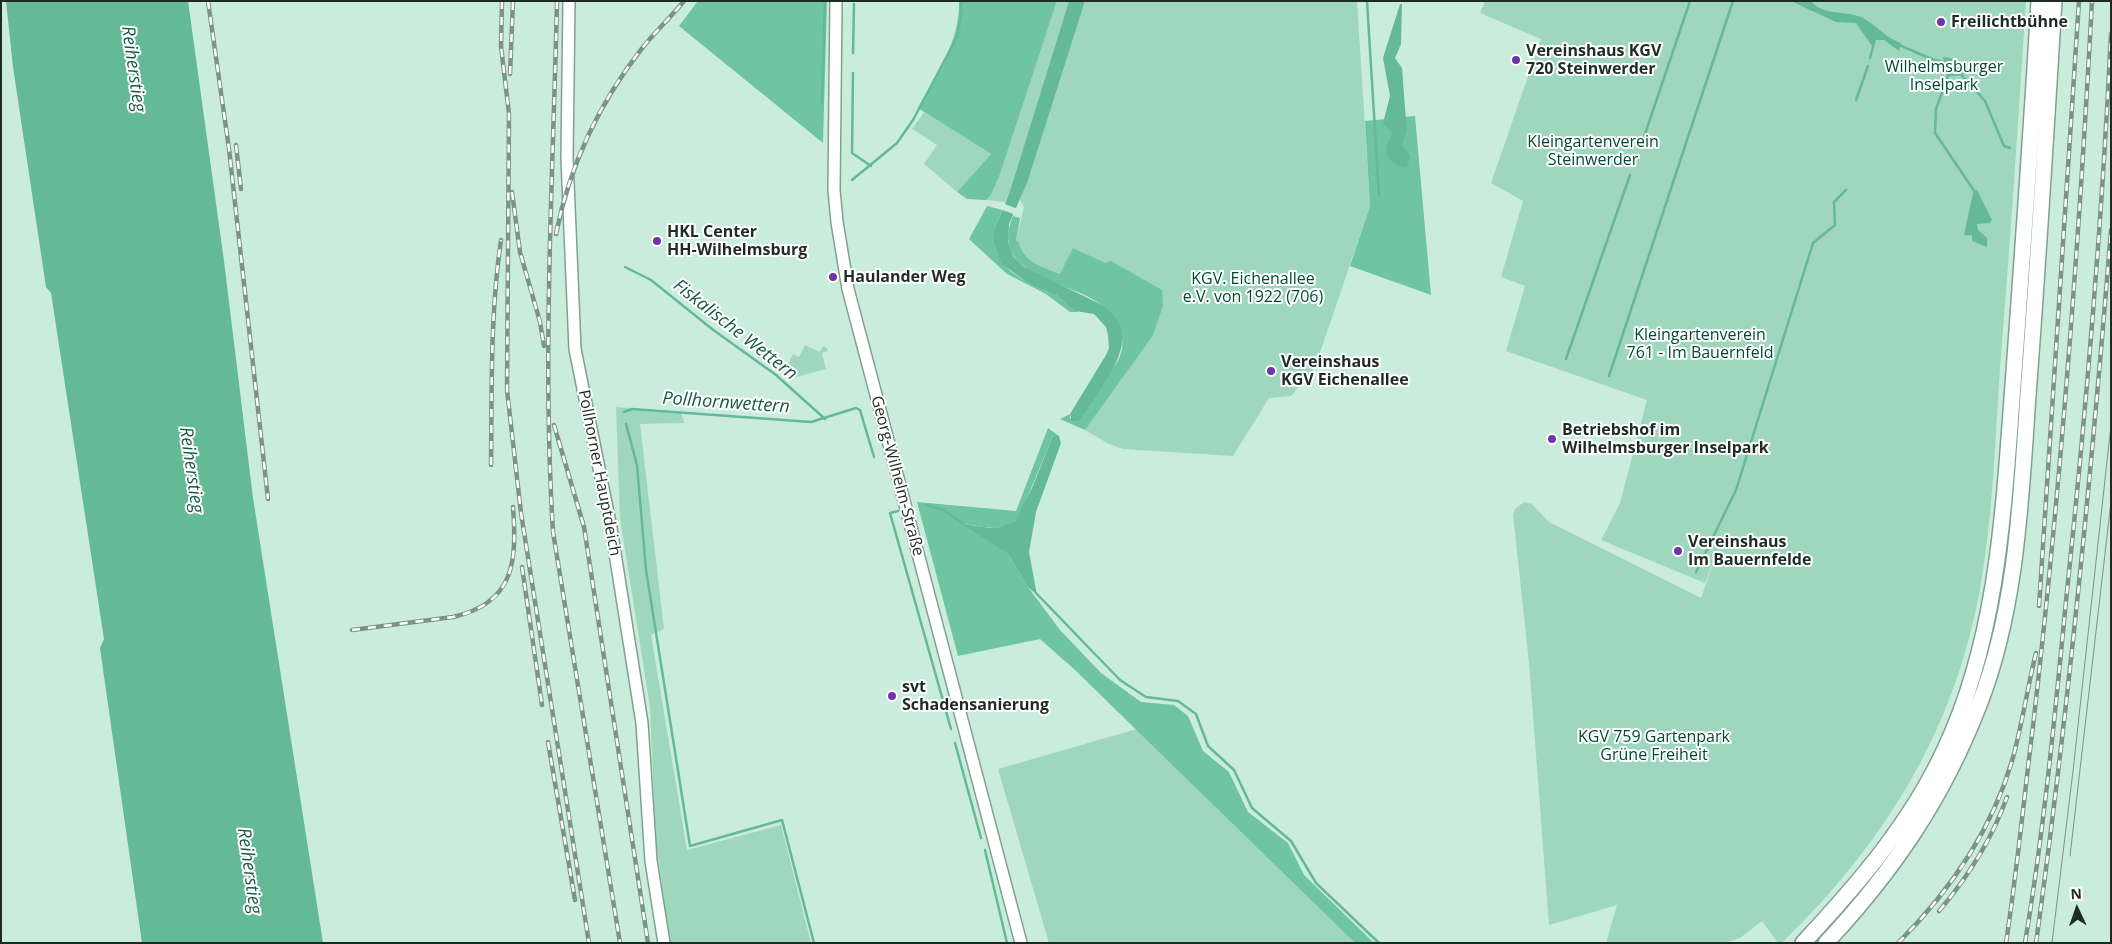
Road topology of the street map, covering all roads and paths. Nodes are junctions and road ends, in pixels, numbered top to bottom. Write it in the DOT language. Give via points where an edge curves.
graph roads {
  1 [pos="569,1"];
  2 [pos="836,1"];
  3 [pos="2039,1"];
  4 [pos="2054,1"];
  5 [pos="664,943"];
  6 [pos="1021,943"];
  7 [pos="1803,943"];
  8 [pos="1826,943"];
  1 -- 5 [label="main road, Pollhorner Hauptdeich" via="567,158 575,349 611,528 642,723 651,861"];
  2 -- 6 [label="main road, Georg-Wilhelm-Straße" via="834,190 848,289"];
  3 -- 7 [label="highway" via="2009,438 1990,608 1961,709 1922,794 1863,876"];
  4 -- 8 [label="highway" via="2025,435 2014,552 2002,627 1980,704 1925,818 1876,888"];
}
